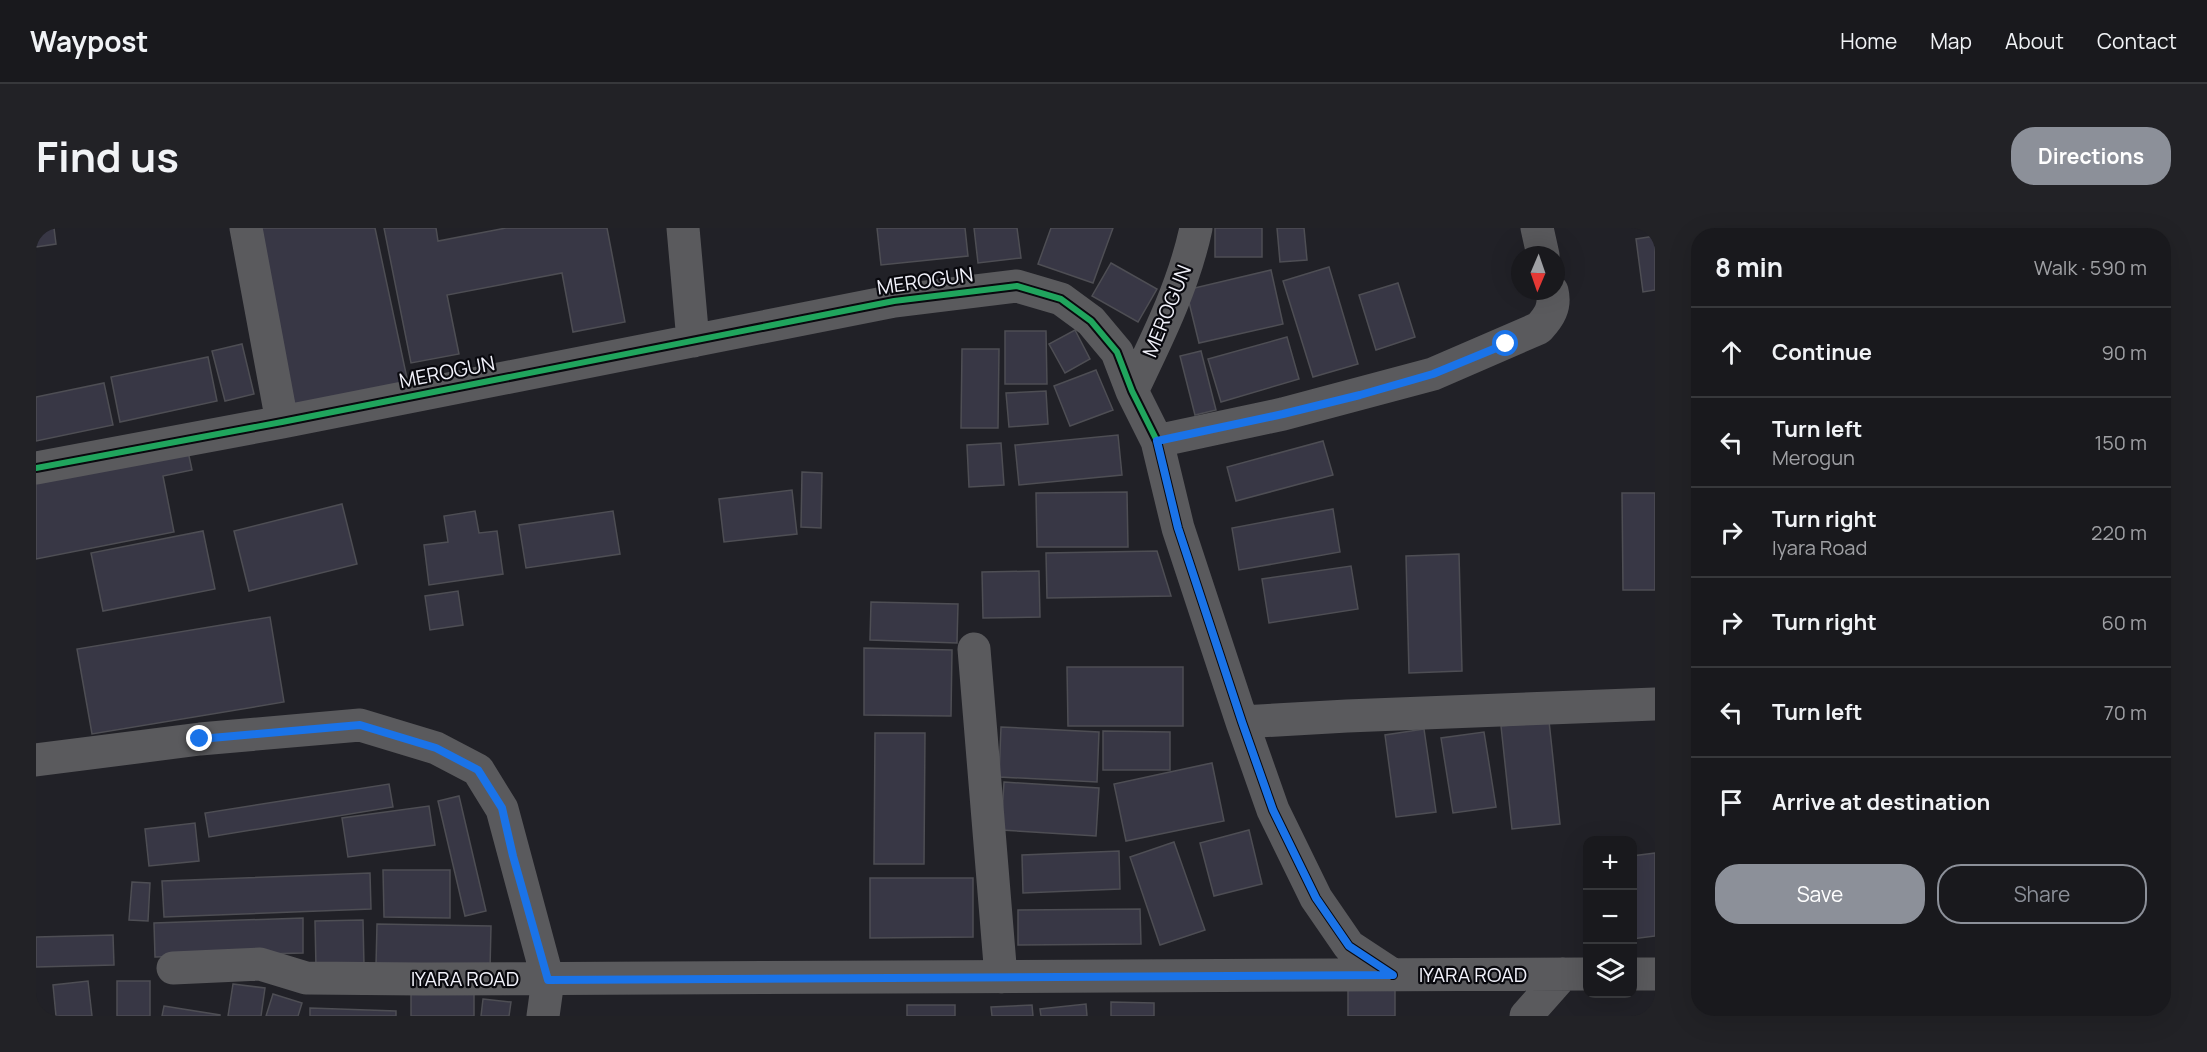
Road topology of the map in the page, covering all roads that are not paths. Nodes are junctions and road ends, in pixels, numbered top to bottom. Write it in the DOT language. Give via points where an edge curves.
graph roads {
  1 [pos="246,228"];
  2 [pos="683,228"];
  3 [pos="1196,228"];
  4 [pos="1537,228"];
  5 [pos="1541,246"];
  6 [pos="1554,300"];
  7 [pos="693,341"];
  8 [pos="1132,391"];
  9 [pos="282,422"];
  10 [pos="1157,441"];
  11 [pos="36,468"];
  12 [pos="974,649"];
  13 [pos="1655,704"];
  14 [pos="1242,722"];
  15 [pos="36,760"];
  16 [pos="173,968"];
  17 [pos="1575,974"];
  18 [pos="1637,974"];
  19 [pos="1655,974"];
  20 [pos="1393,975"];
  21 [pos="1001,976"];
  22 [pos="548,980"];
  23 [pos="543,1016"];
  24 [pos="1526,1016"];
  1 -- 9 [label="street"];
  2 -- 7 [label="street"];
  3 -- 8 [label="street, MEROGUN" via="1163,327"];
  4 -- 5 [label="street"];
  6 -- 10 [label="street" via="1552,315 1539,328 1433,374 1283,414"];
  7 -- 8 [label="street, MEROGUN" via="894,301 1017,286 1061,299 1091,321 1117,352"];
  7 -- 9 [label="street, MEROGUN"];
  8 -- 10 [label="street, MEROGUN"];
  9 -- 11 [label="street, MEROGUN"];
  10 -- 14 [label="street, MEROGUN" via="1178,528"];
  12 -- 21 [label="street"];
  13 -- 14 [label="street"];
  14 -- 20 [label="street, MEROGUN" via="1273,810 1316,898 1349,946"];
  15 -- 22 [label="street" via="200,739 360,725 436,748 478,770 502,808"];
  16 -- 22 [label="street, IYARA ROAD" via="260,964 306,978"];
  17 -- 20 [label="street, IYARA ROAD"];
  17 -- 24 [label="street"];
  18 -- 19 [label="street"];
  20 -- 21 [label="street, IYARA ROAD"];
  21 -- 22 [label="street, IYARA ROAD"];
  22 -- 23 [label="street"];
}
